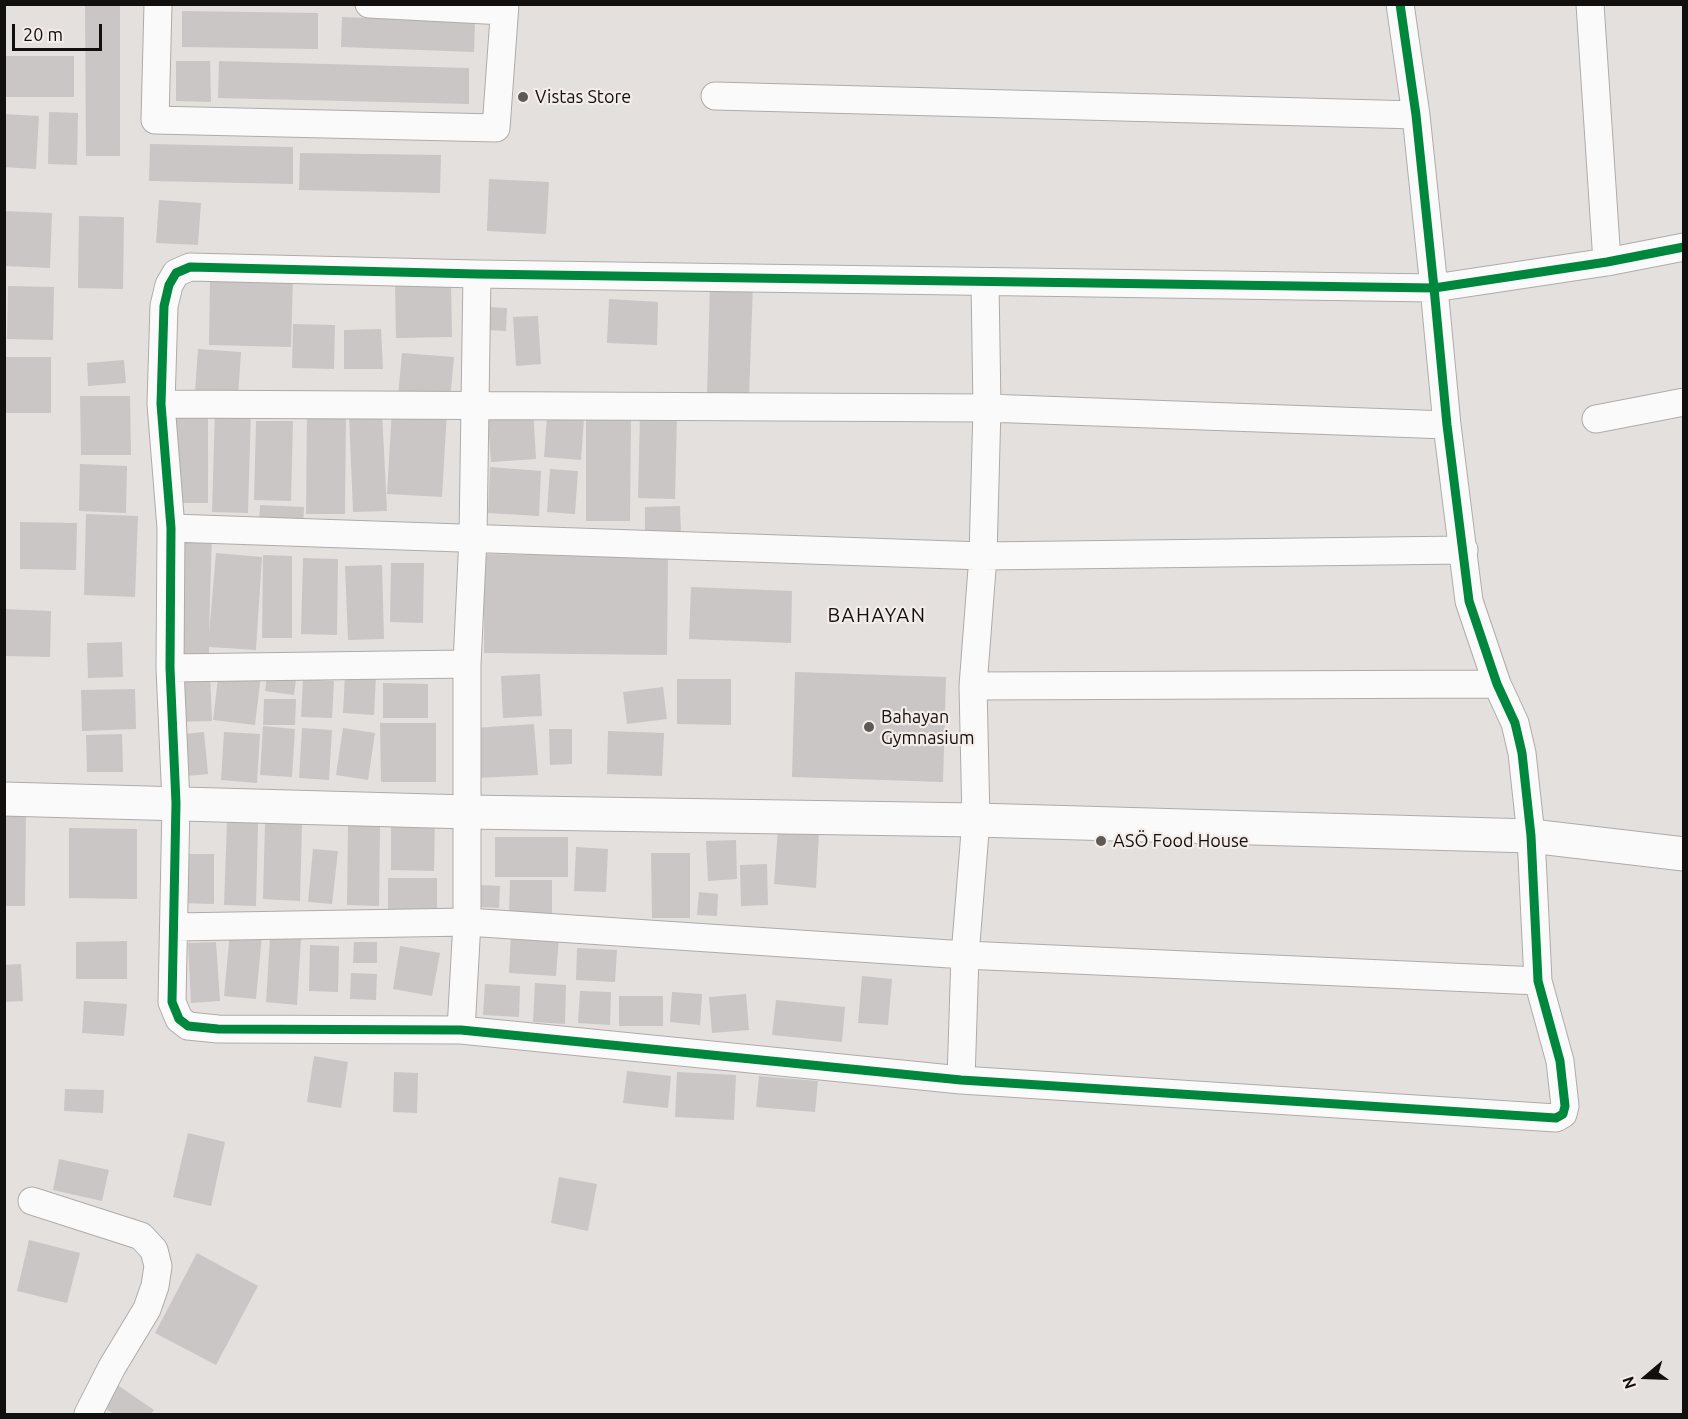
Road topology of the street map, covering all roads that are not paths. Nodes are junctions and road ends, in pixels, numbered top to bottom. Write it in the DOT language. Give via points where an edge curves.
graph roads {
  1 [pos="158,4"];
  2 [pos="369,4"];
  3 [pos="1400,4"];
  4 [pos="1590,4"];
  5 [pos="505,8"];
  6 [pos="715,96"];
  7 [pos="1416,115"];
  8 [pos="1683,247"];
  9 [pos="1607,262"];
  10 [pos="477,274"];
  11 [pos="985,282"];
  12 [pos="1434,288"];
  13 [pos="1683,402"];
  14 [pos="161,404"];
  15 [pos="476,405"];
  16 [pos="987,408"];
  17 [pos="1596,419"];
  18 [pos="1448,425"];
  19 [pos="171,528"];
  20 [pos="473,537"];
  21 [pos="1464,550"];
  22 [pos="983,556"];
  23 [pos="467,664"];
  24 [pos="170,668"];
  25 [pos="1497,684"];
  26 [pos="973,686"];
  27 [pos="4,799"];
  28 [pos="176,803"];
  29 [pos="468,812"];
  30 [pos="976,820"];
  31 [pos="1531,836"];
  32 [pos="1683,854"];
  33 [pos="467,922"];
  34 [pos="175,927"];
  35 [pos="965,955"];
  36 [pos="1538,981"];
  37 [pos="461,1030"];
  38 [pos="961,1080"];
  39 [pos="32,1201"];
  40 [pos="88,1414"];
  1 -- 5 [label="street" via="155,120 496,128"];
  2 -- 5 [label="street"];
  3 -- 7 [label="street"];
  4 -- 9 [label="street"];
  6 -- 7 [label="street"];
  7 -- 12 [label="street"];
  8 -- 9 [label="street"];
  9 -- 12 [label="street"];
  10 -- 11 [label="street"];
  10 -- 14 [label="street" via="190,267 176,273 164,306"];
  10 -- 15 [label="street"];
  11 -- 12 [label="street"];
  11 -- 16 [label="street"];
  12 -- 18 [label="street"];
  13 -- 17 [label="street"];
  14 -- 15 [label="street"];
  14 -- 19 [label="street"];
  15 -- 16 [label="street"];
  15 -- 20 [label="street"];
  16 -- 18 [label="street"];
  16 -- 22 [label="street"];
  18 -- 21 [label="street"];
  19 -- 20 [label="street"];
  19 -- 24 [label="street"];
  20 -- 22 [label="street"];
  20 -- 23 [label="street"];
  21 -- 22 [label="street"];
  21 -- 25 [label="street" via="1470,601"];
  22 -- 26 [label="street"];
  23 -- 24 [label="street"];
  23 -- 29 [label="street"];
  24 -- 28 [label="street"];
  25 -- 26 [label="street"];
  25 -- 31 [label="street" via="1515,723 1522,753"];
  26 -- 30 [label="street"];
  27 -- 28 [label="street"];
  28 -- 29 [label="street"];
  28 -- 34 [label="street"];
  29 -- 30 [label="street"];
  29 -- 33 [label="street"];
  30 -- 31 [label="street"];
  30 -- 35 [label="street"];
  31 -- 32 [label="street"];
  31 -- 36 [label="street"];
  33 -- 34 [label="street"];
  33 -- 35 [label="street"];
  33 -- 37 [label="street"];
  34 -- 37 [label="street" via="172,1002 179,1019 188,1026"];
  35 -- 36 [label="street"];
  35 -- 38 [label="street"];
  36 -- 38 [label="street" via="1560,1061 1565,1106 1563,1114 1556,1118"];
  37 -- 38 [label="street"];
  39 -- 40 [label="street" via="141,1236 154,1250 158,1266 147,1309"];
}
